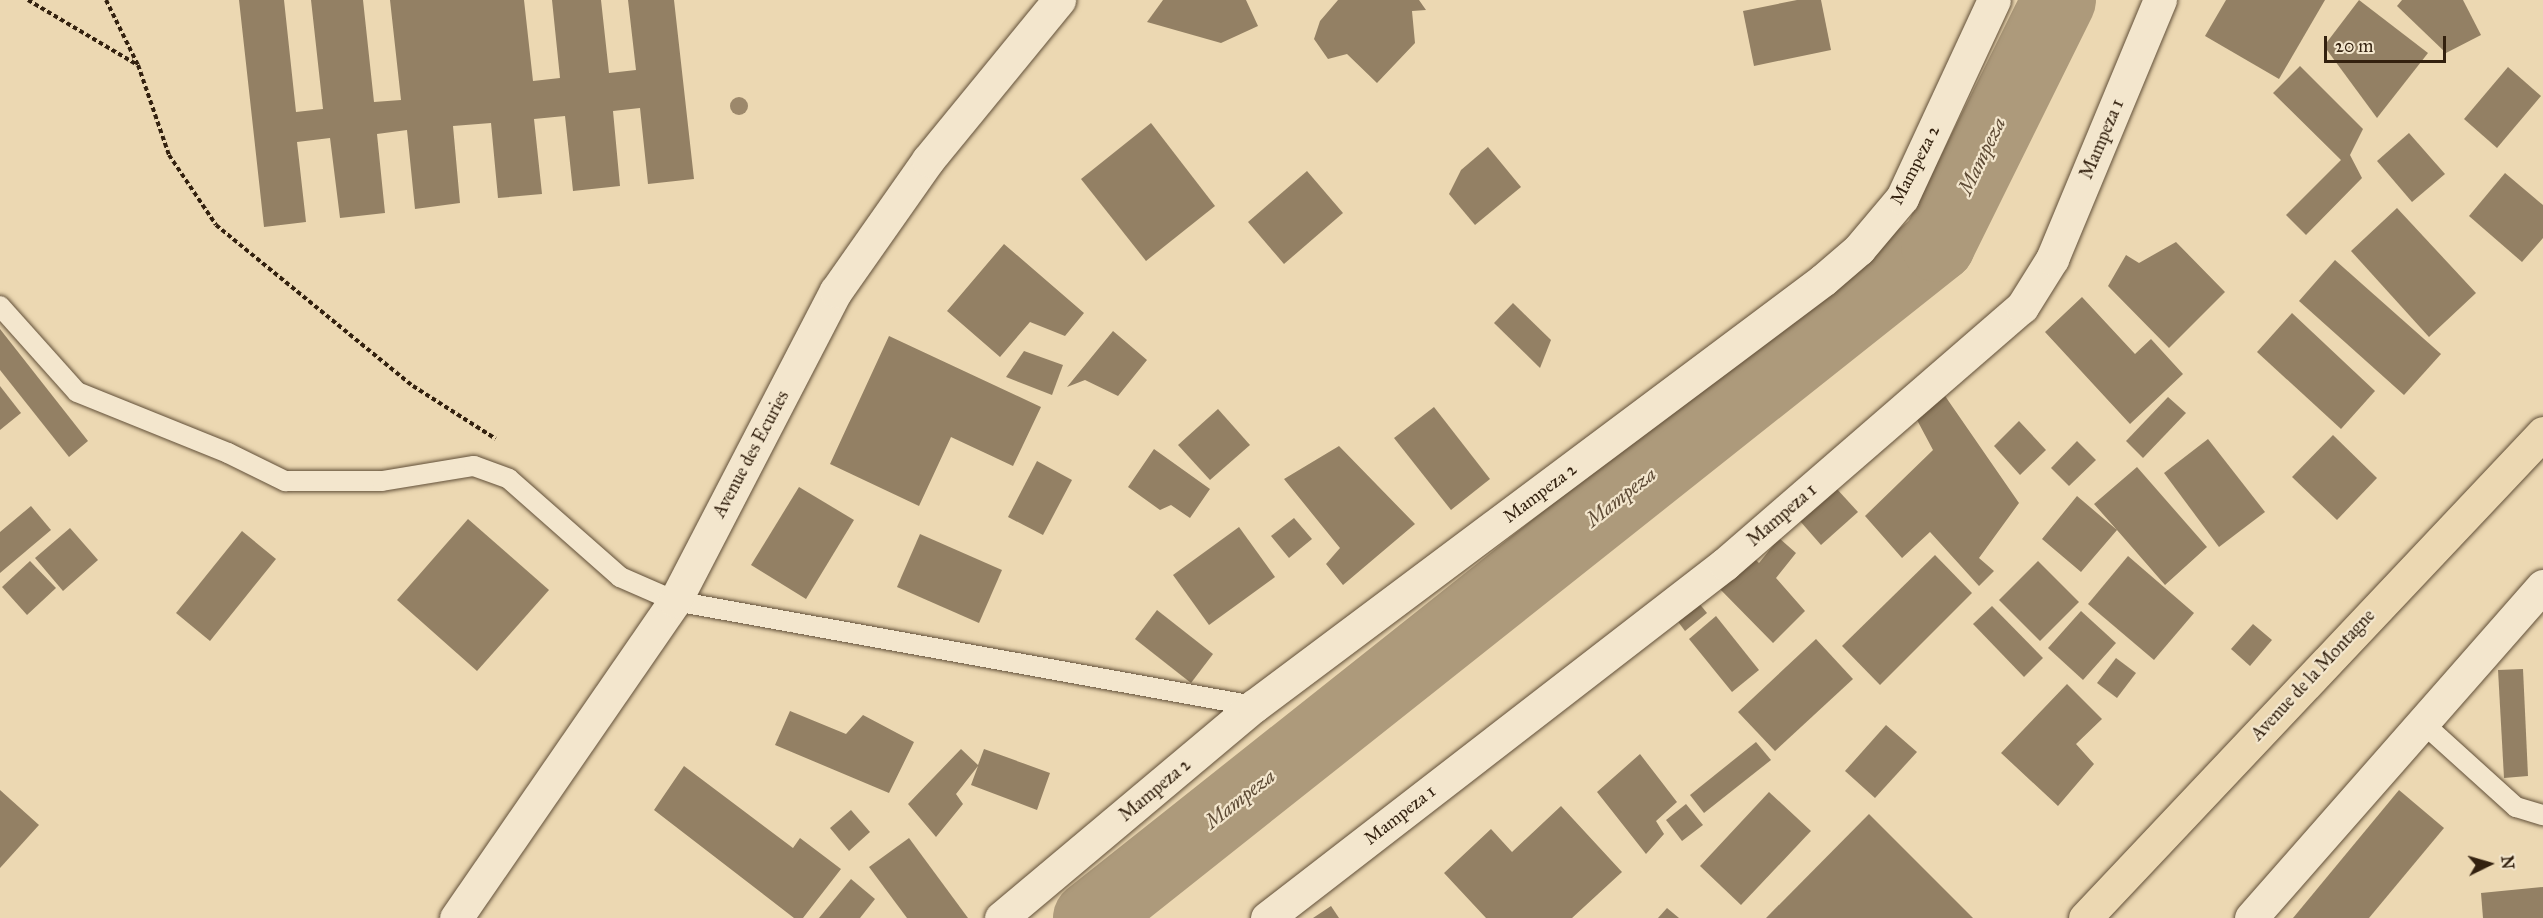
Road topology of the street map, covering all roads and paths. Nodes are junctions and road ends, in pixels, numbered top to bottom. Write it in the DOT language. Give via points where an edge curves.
graph roads {
  1 [pos="28,0"];
  2 [pos="106,0"];
  3 [pos="1059,0"];
  4 [pos="1994,0"];
  5 [pos="2160,0"];
  6 [pos="138,65"];
  7 [pos="0,306"];
  8 [pos="2543,433"];
  9 [pos="509,479"];
  10 [pos="2543,586"];
  11 [pos="675,601"];
  12 [pos="1254,706"];
  13 [pos="2424,724"];
  14 [pos="2543,815"];
  15 [pos="456,918"];
  16 [pos="1001,918"];
  17 [pos="1267,918"];
  18 [pos="2085,918"];
  19 [pos="2252,918"];
  1 -- 6 [label="path"];
  2 -- 6 [label="path"];
  3 -- 11 [label="street, Avenue des Ecuries" via="928,160 836,291"];
  4 -- 12 [label="street, Mampeza 2" via="1902,198 1859,249 1823,280"];
  5 -- 17 [label="street, Mampeza 1" via="2052,259 2022,307 1725,564"];
  6 -- 9 [label="path" via="169,154 216,225 413,386 500,442"];
  7 -- 9 [label="lane" via="77,392 228,453 285,481 382,481 474,466"];
  8 -- 18 [label="main road, Avenue de la Montagne"];
  9 -- 11 [label="lane" via="620,576"];
  10 -- 13 [label="street"];
  11 -- 12 [label="lane"];
  11 -- 15 [label="street, Avenue des Ecuries"];
  12 -- 16 [label="street, Mampeza 2"];
  13 -- 14 [label="lane" via="2516,807"];
  13 -- 19 [label="street"];
}
